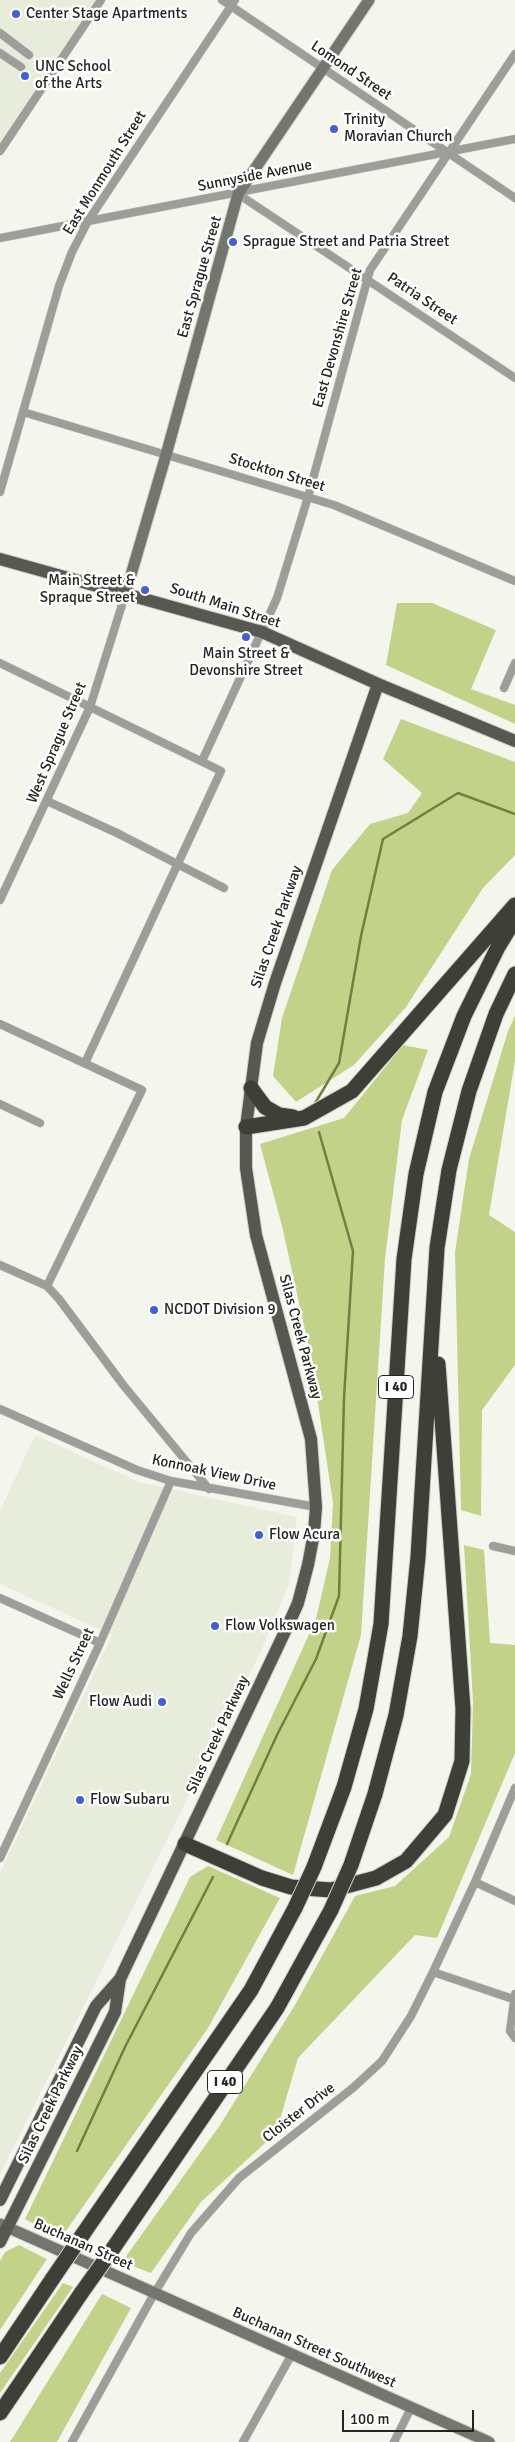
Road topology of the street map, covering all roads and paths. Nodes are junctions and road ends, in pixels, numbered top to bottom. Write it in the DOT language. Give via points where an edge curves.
graph roads {
  1 [pos="101,0"];
  2 [pos="222,0"];
  3 [pos="369,0"];
  4 [pos="233,3"];
  5 [pos="0,32"];
  6 [pos="0,53"];
  7 [pos="515,54"];
  8 [pos="29,55"];
  9 [pos="21,68"];
  10 [pos="323,68"];
  11 [pos="515,139"];
  12 [pos="0,151"];
  13 [pos="448,152"];
  14 [pos="238,194"];
  15 [pos="515,198"];
  16 [pos="88,220"];
  17 [pos="0,238"];
  18 [pos="368,280"];
  19 [pos="515,378"];
  20 [pos="23,412"];
  21 [pos="166,455"];
  22 [pos="0,492"];
  23 [pos="308,497"];
  24 [pos="0,559"];
  25 [pos="515,581"];
  26 [pos="126,592"];
  27 [pos="262,632"];
  28 [pos="515,662"];
  29 [pos="0,663"];
  30 [pos="378,684"];
  31 [pos="504,688"];
  32 [pos="90,708"];
  33 [pos="515,741"];
  34 [pos="202,761"];
  35 [pos="47,801"];
  36 [pos="178,866"];
  37 [pos="224,888"];
  38 [pos="0,900"];
  39 [pos="515,905"];
  40 [pos="515,919"];
  41 [pos="515,974"];
  42 [pos="0,1024"];
  43 [pos="85,1063"];
  44 [pos="251,1088"];
  45 [pos="0,1104"];
  46 [pos="304,1118"];
  47 [pos="40,1123"];
  48 [pos="246,1127"];
  49 [pos="0,1265"];
  50 [pos="47,1286"];
  51 [pos="434,1303"];
  52 [pos="0,1408"];
  53 [pos="171,1481"];
  54 [pos="209,1489"];
  55 [pos="316,1507"];
  56 [pos="493,1546"];
  57 [pos="515,1551"];
  58 [pos="0,1598"];
  59 [pos="100,1642"];
  60 [pos="515,1788"];
  61 [pos="185,1844"];
  62 [pos="0,1858"];
  63 [pos="475,1882"];
  64 [pos="515,1901"];
  65 [pos="433,1972"];
  66 [pos="120,1979"];
  67 [pos="511,1997"];
  68 [pos="515,2038"];
  69 [pos="0,2200"];
  70 [pos="4,2226"];
  71 [pos="0,2242"];
  72 [pos="154,2294"];
  73 [pos="292,2354"];
  74 [pos="0,2357"];
  75 [pos="411,2408"];
  76 [pos="0,2413"];
  77 [pos="72,2442"];
  78 [pos="243,2442"];
  79 [pos="394,2442"];
  80 [pos="489,2442"];
  1 -- 12 [label="street"];
  2 -- 4 [label="street, Lomond Street"];
  3 -- 10 [label="main road, East Sprague Street"];
  4 -- 10 [label="street, Lomond Street"];
  4 -- 16 [label="street, East Monmouth Street"];
  5 -- 8 [label="street"];
  6 -- 9 [label="street"];
  7 -- 13 [label="street, East Devonshire Street"];
  10 -- 13 [label="street, Lomond Street"];
  10 -- 14 [label="main road, East Sprague Street"];
  11 -- 13 [label="street, Sunnyside Avenue"];
  13 -- 14 [label="street, Sunnyside Avenue"];
  13 -- 15 [label="street, Lomond Street"];
  13 -- 18 [label="street, East Devonshire Street" via="370,270"];
  14 -- 16 [label="street, Sunnyside Avenue"];
  14 -- 18 [label="street, Patria Street"];
  14 -- 21 [label="main road, East Sprague Street"];
  16 -- 17 [label="street, Sunnyside Avenue"];
  16 -- 20 [label="street, East Monmouth Street" via="59,286"];
  18 -- 19 [label="street, Patria Street"];
  18 -- 23 [label="street, East Devonshire Street"];
  20 -- 21 [label="street, Stockton Street"];
  20 -- 22 [label="street, East Monmouth Street"];
  21 -- 23 [label="street, Stockton Street"];
  21 -- 26 [label="main road, East Sprague Street"];
  23 -- 25 [label="street, Stockton Street"];
  23 -- 27 [label="street, East Devonshire Street" via="277,598"];
  24 -- 26 [label="main road, South Main Street"];
  26 -- 27 [label="main road, South Main Street"];
  26 -- 32 [label="street, West Sprague Street"];
  27 -- 30 [label="main road, South Main Street"];
  27 -- 34 [label="street, East Devonshire Street"];
  28 -- 31 [label="street"];
  29 -- 32 [label="street"];
  30 -- 33 [label="main road, South Main Street"];
  30 -- 44 [label="main road, Silas Creek Parkway" via="275,983 257,1043"];
  32 -- 34 [label="street"];
  32 -- 35 [label="street, West Sprague Street"];
  34 -- 36 [label="street" via="221,771"];
  35 -- 36 [label="street"];
  35 -- 38 [label="street, West Sprague Street"];
  36 -- 37 [label="street"];
  36 -- 43 [label="street"];
  39 -- 46 [label="highway" via="352,1091"];
  40 -- 74 [label="highway, I 40, bridge" via="464,1016 435,1092 416,1174 404,1259 381,1624 366,1709 344,1787 314,1867 251,1990"];
  41 -- 51 [label="highway, I 40" via="496,1014 469,1091 451,1161 438,1248"];
  42 -- 43 [label="street"];
  43 -- 50 [label="street" via="142,1090"];
  44 -- 46 [label="highway" via="265,1108 278,1115"];
  44 -- 48 [label="main road, Silas Creek Parkway"];
  45 -- 47 [label="street"];
  46 -- 48 [label="highway"];
  48 -- 55 [label="main road, Silas Creek Parkway" via="246,1168 256,1235 311,1439"];
  49 -- 50 [label="street"];
  50 -- 54 [label="street"];
  51 -- 61 [label="highway" via="462,1709 462,1761 445,1815 406,1861 376,1878 331,1890 291,1887 262,1878"];
  51 -- 76 [label="highway, I 40, bridge" via="410,1636 396,1715 375,1794 351,1865 331,1910 276,2008"];
  52 -- 53 [label="street, Konnoak View Drive" via="136,1470"];
  53 -- 54 [label="street, Konnoak View Drive"];
  53 -- 59 [label="street, Wells Street"];
  54 -- 55 [label="street, Konnoak View Drive"];
  55 -- 61 [label="main road, Silas Creek Parkway" via="314,1533 298,1603"];
  56 -- 57 [label="street"];
  58 -- 59 [label="street"];
  59 -- 62 [label="street, Wells Street"];
  60 -- 63 [label="street, Cloister Drive"];
  61 -- 66 [label="main road, Silas Creek Parkway"];
  63 -- 64 [label="street"];
  63 -- 65 [label="street, Cloister Drive"];
  65 -- 67 [label="street"];
  65 -- 72 [label="street, Cloister Drive" via="412,2016 382,2061 354,2087 238,2178 191,2233"];
  66 -- 69 [label="main road, Silas Creek Parkway" via="96,2006"];
  66 -- 70 [label="main road, Silas Creek Parkway" via="115,2012"];
  67 -- 68 [label="street" via="510,2031"];
  70 -- 71 [label="main road, Silas Creek Parkway"];
  70 -- 72 [label="main road, Buchanan Street"];
  72 -- 73 [label="main road, Buchanan Street Southwest"];
  72 -- 77 [label="street, Cloister Drive"];
  73 -- 75 [label="main road, Buchanan Street Southwest"];
  73 -- 78 [label="street"];
  75 -- 79 [label="street"];
  75 -- 80 [label="main road, Buchanan Street Southwest"];
}
